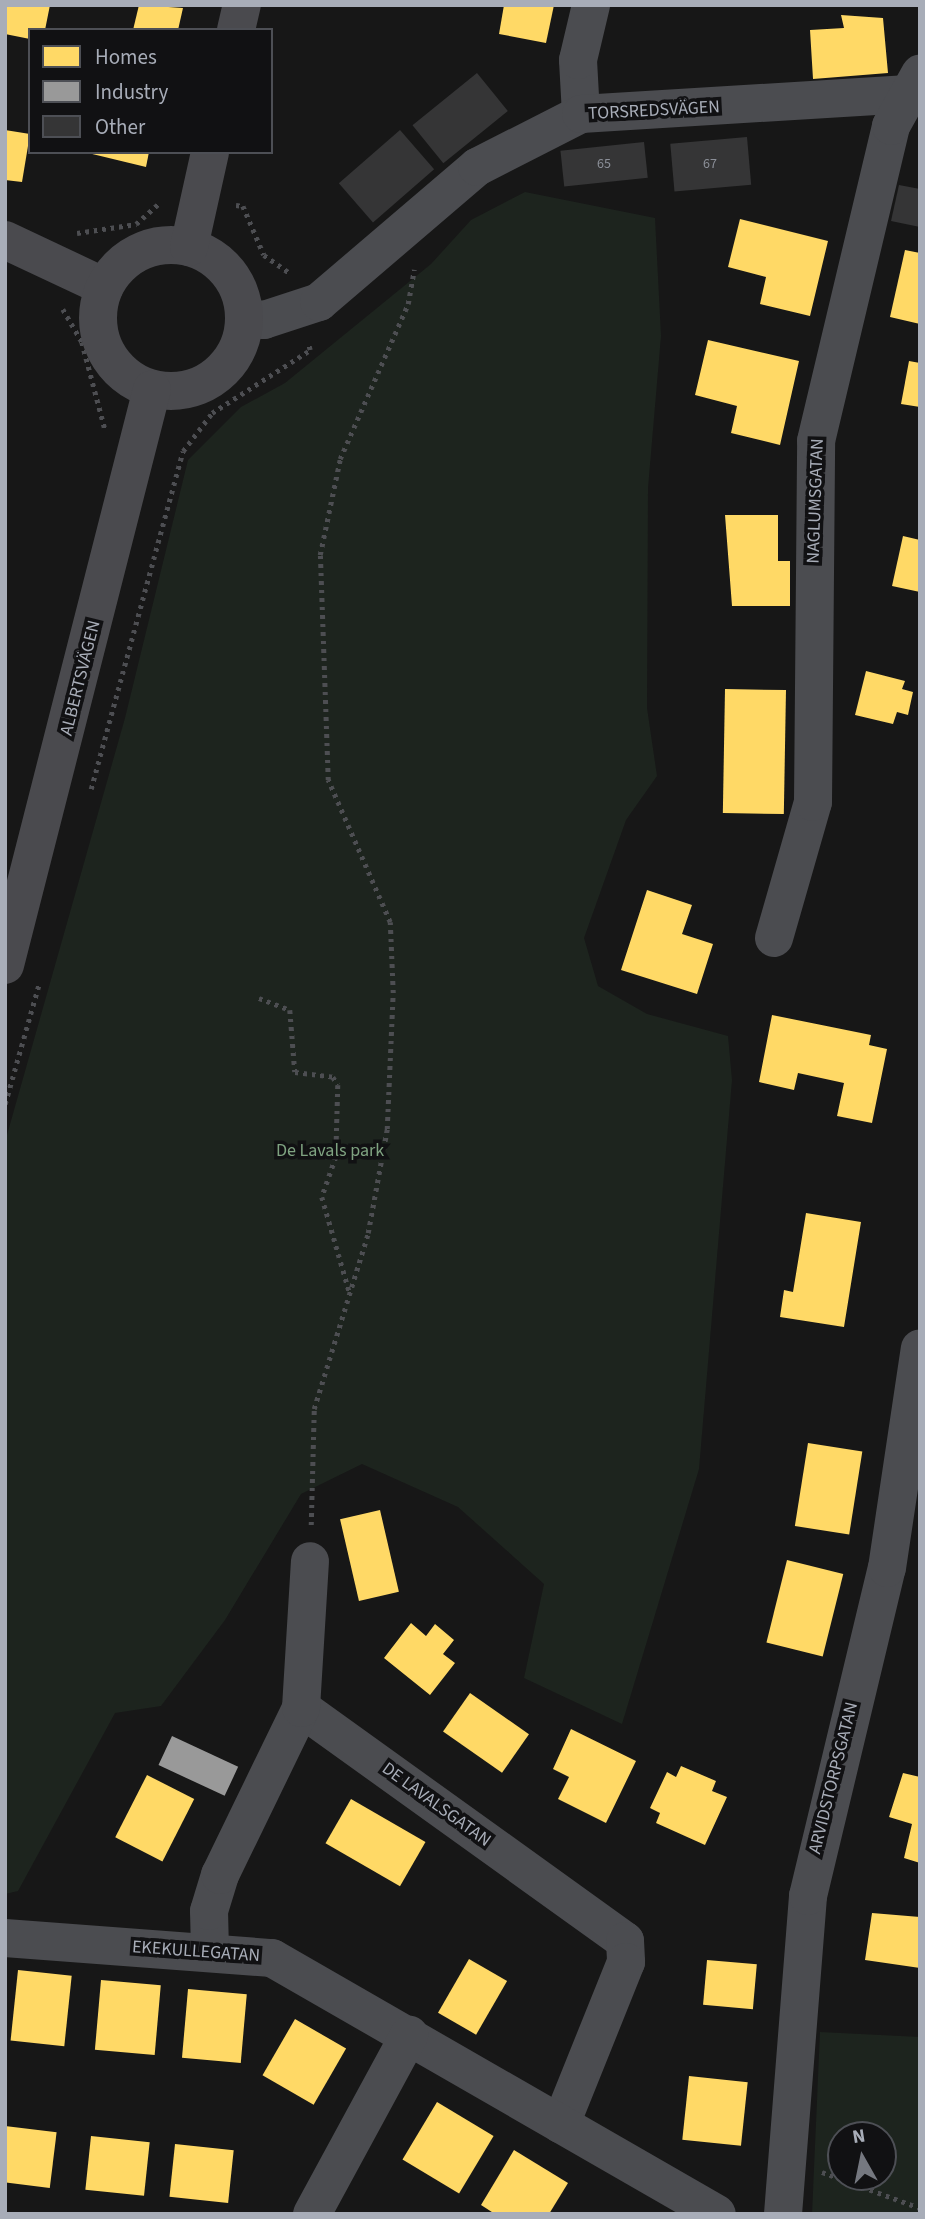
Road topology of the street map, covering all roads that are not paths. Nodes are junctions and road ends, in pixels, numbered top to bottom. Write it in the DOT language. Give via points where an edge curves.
graph roads {
  1 [pos="242,5"];
  2 [pos="591,5"];
  3 [pos="236,28"];
  4 [pos="916,87"];
  5 [pos="581,114"];
  6 [pos="210,154"];
  7 [pos="5,240"];
  8 [pos="189,247"];
  9 [pos="105,286"];
  10 [pos="245,318"];
  11 [pos="152,389"];
  12 [pos="774,938"];
  13 [pos="24,968"];
  14 [pos="920,1348"];
  15 [pos="310,1561"];
  16 [pos="301,1708"];
  17 [pos="5,1938"];
  18 [pos="210,1951"];
  19 [pos="409,2035"];
  20 [pos="561,2124"];
  21 [pos="312,2214"];
  22 [pos="717,2214"];
  23 [pos="783,2214"];
  1 -- 3 [label="street"];
  2 -- 5 [label="street" via="578,60"];
  4 -- 5 [label="street, TORSREDSVÄGEN"];
  4 -- 12 [label="street, NAGLUMSGATAN" via="891,126 816,440 813,802"];
  5 -- 10 [label="street, TORSREDSVÄGEN" via="502,150 339,290 296,313"];
  6 -- 8 [label="street"];
  7 -- 9 [label="street"];
  8 -- 9 [label="street" via="156,246 135,254"];
  8 -- 10 [label="street" via="225,268 239,290"];
  9 -- 11 [label="street" via="98,314 102,342 116,367"];
  10 -- 11 [label="street" via="234,356 216,376 192,388"];
  11 -- 13 [label="street, ALBERTSVÄGEN"];
  14 -- 23 [label="street, ARVIDSTORPSGATAN" via="887,1568 808,1896"];
  15 -- 16 [label="street"];
  16 -- 18 [label="street" via="241,1820 220,1875 209,1911"];
  16 -- 20 [label="street, DE LAVALSGATAN" via="625,1941 626,1962"];
  17 -- 18 [label="street, EKEKULLEGATAN"];
  18 -- 19 [label="street, EKEKULLEGATAN" via="272,1958"];
  19 -- 20 [label="street, EKEKULLEGATAN"];
  19 -- 21 [label="street"];
  20 -- 22 [label="street, EKEKULLEGATAN"];
}
